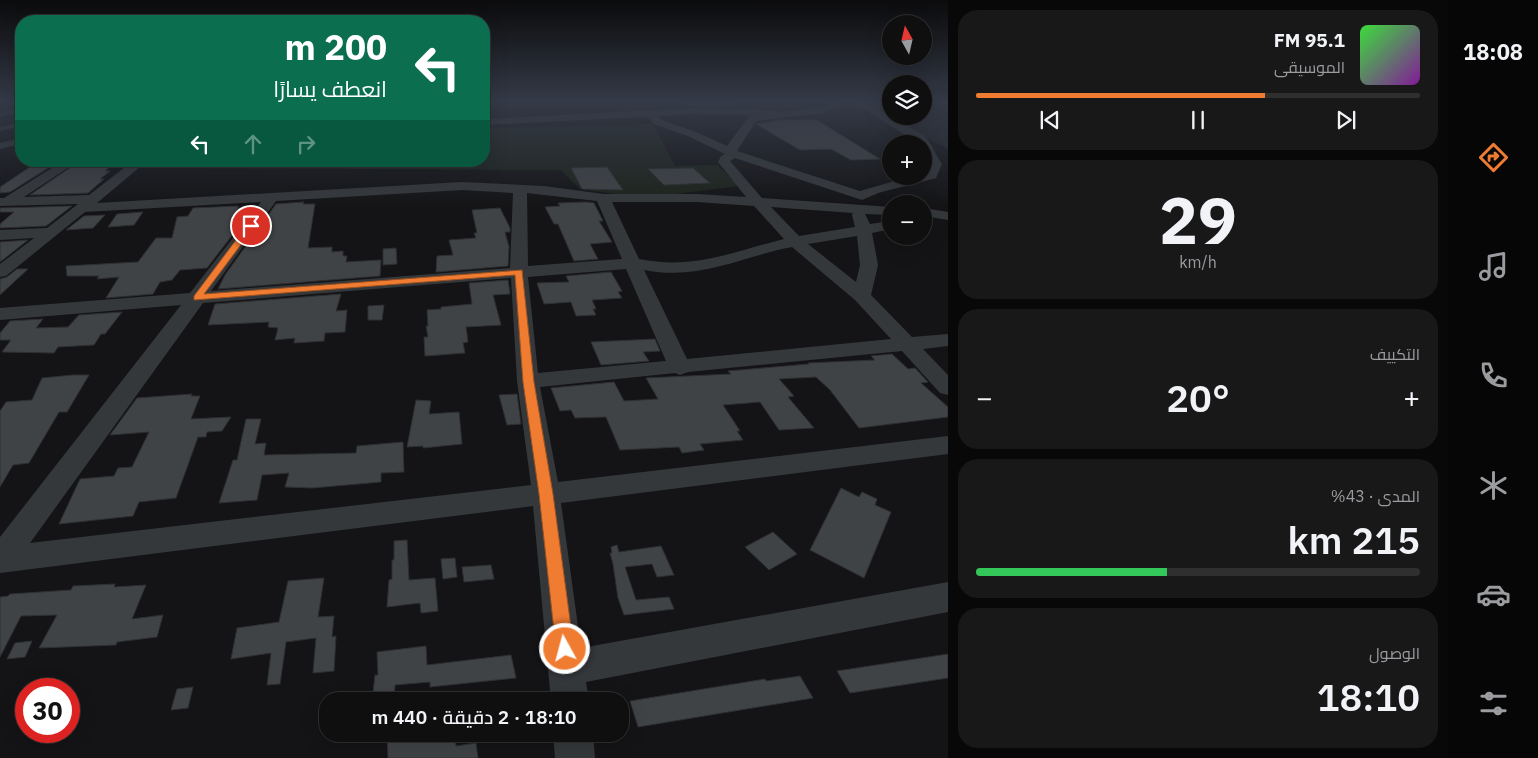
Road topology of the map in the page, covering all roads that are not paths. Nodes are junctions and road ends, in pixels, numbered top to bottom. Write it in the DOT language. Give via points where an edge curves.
graph roads {
  1 [pos="668,136"];
  2 [pos="695,136"];
  3 [pos="739,136"];
  4 [pos="672,139"];
  5 [pos="15,142"];
  6 [pos="0,146"];
  7 [pos="932,153"];
  8 [pos="932,157"];
  9 [pos="723,158"];
  10 [pos="948,164"];
  11 [pos="62,167"];
  12 [pos="133,167"];
  13 [pos="932,171"];
  14 [pos="888,185"];
  15 [pos="520,189"];
  16 [pos="272,197"];
  17 [pos="603,198"];
  18 [pos="757,201"];
  19 [pos="859,202"];
  20 [pos="2,203"];
  21 [pos="88,203"];
  22 [pos="882,203"];
  23 [pos="882,208"];
  24 [pos="932,215"];
  25 [pos="948,216"];
  26 [pos="932,217"];
  27 [pos="948,221"];
  28 [pos="882,227"];
  29 [pos="864,230"];
  30 [pos="51,232"];
  31 [pos="0,235"];
  32 [pos="796,242"];
  33 [pos="633,263"];
  34 [pos="0,272"];
  35 [pos="519,272"];
  36 [pos="862,296"];
  37 [pos="197,298"];
  38 [pos="0,314"];
  39 [pos="948,340"];
  40 [pos="907,344"];
  41 [pos="680,368"];
  42 [pos="528,382"];
  43 [pos="948,388"];
  44 [pos="948,445"];
  45 [pos="546,494"];
  46 [pos="948,597"];
  47 [pos="567,668"];
  48 [pos="569,692"];
  49 [pos="574,742"];
  50 [pos="575,758"];
  1 -- 4 [label="street"];
  2 -- 9 [label="street"];
  3 -- 9 [label="street"];
  5 -- 6 [label="street"];
  7 -- 10 [label="street"];
  8 -- 13 [label="street" via="936,164"];
  9 -- 18 [label="street"];
  9 -- 19 [label="street"];
  11 -- 20 [label="street"];
  12 -- 21 [label="street"];
  14 -- 19 [label="street" via="865,193"];
  15 -- 16 [label="street" via="462,186"];
  15 -- 17 [label="street"];
  15 -- 35 [label="street"];
  16 -- 21 [label="street"];
  16 -- 37 [label="street"];
  17 -- 18 [label="street"];
  17 -- 33 [label="street"];
  18 -- 19 [label="street"];
  18 -- 32 [label="street"];
  19 -- 22 [label="street"];
  19 -- 23 [label="street"];
  19 -- 29 [label="street"];
  20 -- 21 [label="street"];
  21 -- 30 [label="street"];
  24 -- 25 [label="street"];
  26 -- 27 [label="street"];
  28 -- 29 [label="street"];
  29 -- 32 [label="street"];
  29 -- 36 [label="street" via="870,265"];
  30 -- 31 [label="street"];
  30 -- 34 [label="street"];
  32 -- 33 [label="street" via="710,265 664,269"];
  32 -- 36 [label="street"];
  33 -- 35 [label="street"];
  33 -- 41 [label="street"];
  35 -- 37 [label="street"];
  35 -- 42 [label="street"];
  36 -- 40 [label="street"];
  37 -- 38 [label="street"];
  37 -- 45 [label="street" via="0,560"];
  39 -- 40 [label="street"];
  40 -- 41 [label="street"];
  40 -- 43 [label="street"];
  41 -- 42 [label="street"];
  42 -- 45 [label="street"];
  44 -- 45 [label="street"];
  45 -- 47 [label="street"];
  46 -- 47 [label="street"];
  47 -- 48 [label="street"];
  49 -- 50 [label="street"];
}
